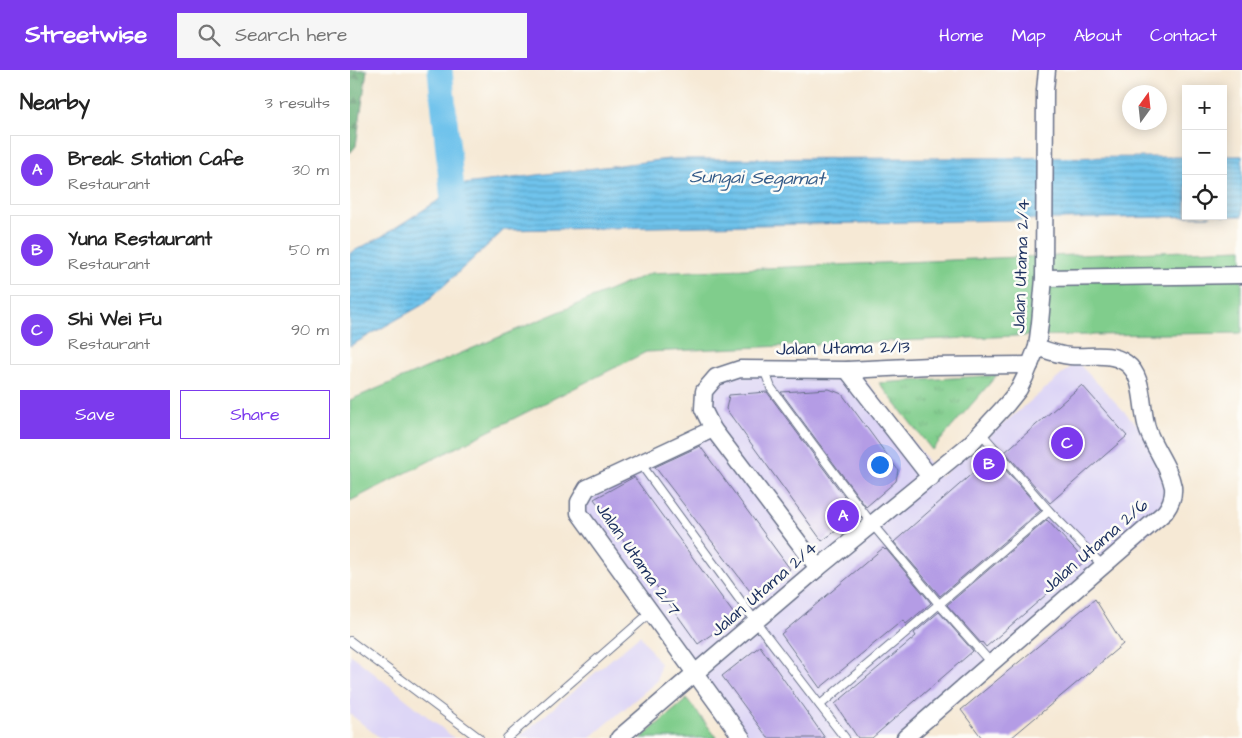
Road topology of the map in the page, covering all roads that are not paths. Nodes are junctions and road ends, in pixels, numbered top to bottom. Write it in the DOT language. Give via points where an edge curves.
graph roads {
  1 [pos="1047,70"];
  2 [pos="1043,271"];
  3 [pos="1242,275"];
  4 [pos="1037,347"];
  5 [pos="1030,365"];
  6 [pos="764,369"];
  7 [pos="847,370"];
  8 [pos="713,429"];
  9 [pos="981,433"];
  10 [pos="640,463"];
  11 [pos="931,478"];
  12 [pos="1049,511"];
  13 [pos="872,524"];
  14 [pos="1104,567"];
  15 [pos="818,568"];
  16 [pos="939,604"];
  17 [pos="650,613"];
  18 [pos="756,622"];
  19 [pos="350,641"];
  20 [pos="991,663"];
  21 [pos="696,674"];
  22 [pos="820,705"];
  23 [pos="479,738"];
  24 [pos="506,738"];
  25 [pos="619,738"];
  26 [pos="742,738"];
  27 [pos="845,738"];
  28 [pos="905,738"];
  1 -- 2 [label="street, Jalan Utama 2/4"];
  2 -- 3 [label="street"];
  2 -- 4 [label="street, Jalan Utama 2/4"];
  4 -- 5 [label="street, Jalan Utama 2/4"];
  4 -- 14 [label="street, Jalan Utama 2/6" via="1056,354 1114,357 1127,363 1136,374 1148,431 1165,463 1173,488 1172,501 1165,512"];
  5 -- 7 [label="street, Jalan Utama 2/13"];
  5 -- 9 [label="street, Jalan Utama 2/4" via="1019,389"];
  6 -- 7 [label="street, Jalan Utama 2/13"];
  6 -- 8 [label="street, Jalan Utama 2/13" via="740,369 716,377 704,391 703,409"];
  6 -- 13 [label="lane" via="771,388"];
  7 -- 11 [label="street"];
  8 -- 10 [label="street, Jalan Utama 2/7"];
  8 -- 15 [label="street, Jalan Utama 2/13"];
  9 -- 11 [label="street, Jalan Utama 2/4"];
  9 -- 12 [label="lane"];
  10 -- 17 [label="street, Jalan Utama 2/7" via="588,488 580,502 579,513"];
  10 -- 18 [label="lane"];
  11 -- 13 [label="street, Jalan Utama 2/4"];
  12 -- 14 [label="lane"];
  12 -- 16 [label="lane"];
  13 -- 15 [label="street, Jalan Utama 2/4"];
  13 -- 16 [label="lane"];
  14 -- 20 [label="street, Jalan Utama 2/6"];
  15 -- 18 [label="street, Jalan Utama 2/4"];
  16 -- 20 [label="lane"];
  16 -- 22 [label="lane"];
  17 -- 21 [label="street, Jalan Utama 2/7"];
  17 -- 24 [label="lane"];
  18 -- 21 [label="street, Jalan Utama 2/4"];
  18 -- 22 [label="lane"];
  19 -- 23 [label="lane"];
  20 -- 28 [label="street, Jalan Utama 2/6"];
  21 -- 25 [label="street, Jalan Utama 2/4"];
  21 -- 26 [label="street, Jalan Utama 2/7"];
  22 -- 27 [label="lane"];
}
